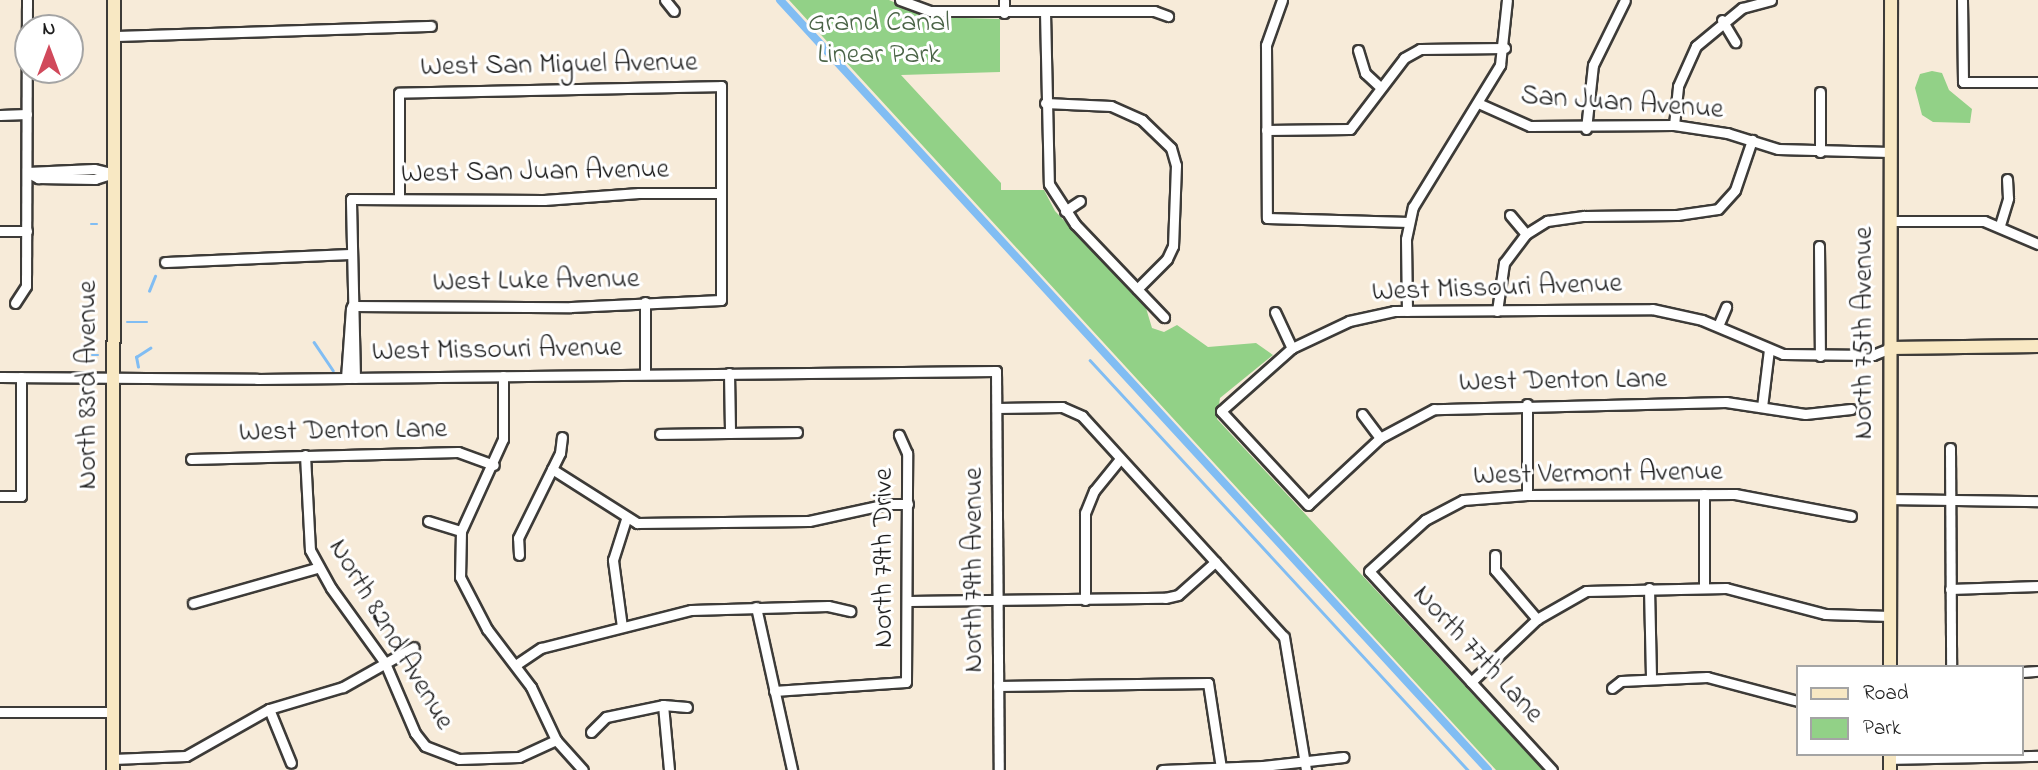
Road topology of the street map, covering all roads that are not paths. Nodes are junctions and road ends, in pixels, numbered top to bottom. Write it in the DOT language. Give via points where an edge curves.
graph roads {
  1 [pos="27,0"];
  2 [pos="114,0"];
  3 [pos="665,0"];
  4 [pos="900,0"];
  5 [pos="1004,0"];
  6 [pos="1282,0"];
  7 [pos="1507,0"];
  8 [pos="1625,0"];
  9 [pos="1771,0"];
  10 [pos="1891,0"];
  11 [pos="1962,0"];
  12 [pos="912,2"];
  13 [pos="674,11"];
  14 [pos="1045,12"];
  15 [pos="1004,13"];
  16 [pos="1168,16"];
  17 [pos="1722,20"];
  18 [pos="431,26"];
  19 [pos="113,36"];
  20 [pos="1735,42"];
  21 [pos="1505,48"];
  22 [pos="1358,50"];
  23 [pos="2038,82"];
  24 [pos="1380,87"];
  25 [pos="1820,92"];
  26 [pos="1045,103"];
  27 [pos="1478,103"];
  28 [pos="27,114"];
  29 [pos="0,115"];
  30 [pos="1674,125"];
  31 [pos="1586,128"];
  32 [pos="1266,130"];
  33 [pos="1752,140"];
  34 [pos="1820,152"];
  35 [pos="1890,152"];
  36 [pos="27,172"];
  37 [pos="113,173"];
  38 [pos="2007,179"];
  39 [pos="720,193"];
  40 [pos="399,198"];
  41 [pos="1080,201"];
  42 [pos="1726,202"];
  43 [pos="1065,211"];
  44 [pos="1732,211"];
  45 [pos="1510,215"];
  46 [pos="1890,221"];
  47 [pos="1409,222"];
  48 [pos="2000,225"];
  49 [pos="0,231"];
  50 [pos="27,231"];
  51 [pos="1526,234"];
  52 [pos="2038,244"];
  53 [pos="1819,246"];
  54 [pos="351,254"];
  55 [pos="165,262"];
  56 [pos="1137,289"];
  57 [pos="645,302"];
  58 [pos="15,303"];
  59 [pos="352,306"];
  60 [pos="1726,307"];
  61 [pos="1497,310"];
  62 [pos="1407,311"];
  63 [pos="1275,312"];
  64 [pos="1164,317"];
  65 [pos="1718,326"];
  66 [pos="2038,346"];
  67 [pos="1292,348"];
  68 [pos="1890,348"];
  69 [pos="1769,349"];
  70 [pos="1820,356"];
  71 [pos="996,371"];
  72 [pos="729,373"];
  73 [pos="645,374"];
  74 [pos="503,376"];
  75 [pos="0,377"];
  76 [pos="22,377"];
  77 [pos="113,377"];
  78 [pos="351,378"];
  79 [pos="1527,404"];
  80 [pos="1762,407"];
  81 [pos="997,408"];
  82 [pos="1851,410"];
  83 [pos="1362,414"];
  84 [pos="797,432"];
  85 [pos="730,433"];
  86 [pos="660,434"];
  87 [pos="899,435"];
  88 [pos="562,437"];
  89 [pos="1380,438"];
  90 [pos="1950,448"];
  91 [pos="305,455"];
  92 [pos="191,459"];
  93 [pos="1120,459"];
  94 [pos="494,465"];
  95 [pos="552,469"];
  96 [pos="1704,494"];
  97 [pos="1527,495"];
  98 [pos="0,496"];
  99 [pos="1890,499"];
  100 [pos="1950,499"];
  101 [pos="2038,500"];
  102 [pos="908,504"];
  103 [pos="1308,505"];
  104 [pos="1851,516"];
  105 [pos="626,519"];
  106 [pos="428,521"];
  107 [pos="461,531"];
  108 [pos="519,555"];
  109 [pos="1495,555"];
  110 [pos="1214,562"];
  111 [pos="317,568"];
  112 [pos="1368,570"];
  113 [pos="2038,586"];
  114 [pos="1704,587"];
  115 [pos="1649,588"];
  116 [pos="1950,589"];
  117 [pos="998,600"];
  118 [pos="1085,600"];
  119 [pos="909,601"];
  120 [pos="193,603"];
  121 [pos="756,607"];
  122 [pos="850,611"];
  123 [pos="1890,616"];
  124 [pos="1537,619"];
  125 [pos="622,626"];
  126 [pos="414,647"];
  127 [pos="385,663"];
  128 [pos="517,664"];
  129 [pos="1890,665"];
  130 [pos="1951,665"];
  131 [pos="1651,678"];
  132 [pos="1471,682"];
  133 [pos="998,686"];
  134 [pos="1612,688"];
  135 [pos="774,691"];
  136 [pos="1797,701"];
  137 [pos="663,705"];
  138 [pos="687,707"];
  139 [pos="269,709"];
  140 [pos="0,712"];
  141 [pos="113,712"];
  142 [pos="591,732"];
  143 [pos="556,740"];
  144 [pos="1950,756"];
  145 [pos="2038,756"];
  146 [pos="1343,757"];
  147 [pos="1890,761"];
  148 [pos="291,763"];
  149 [pos="113,764"];
  150 [pos="1305,766"];
  151 [pos="1221,768"];
  152 [pos="583,770"];
  153 [pos="669,770"];
  154 [pos="792,770"];
  155 [pos="999,770"];
  156 [pos="1162,770"];
  157 [pos="1552,770"];
  1 -- 28 [label="street"];
  2 -- 19 [label="main road, North 83rd Avenue"];
  3 -- 13 [label="street"];
  4 -- 12 [label="street"];
  5 -- 15 [label="street"];
  6 -- 32 [label="street" via="1266,45"];
  7 -- 21 [label="street"];
  8 -- 31 [label="street" via="1593,65"];
  9 -- 17 [label="street" via="1742,8"];
  10 -- 35 [label="main road, North 75th Avenue"];
  11 -- 23 [label="street" via="1963,82"];
  12 -- 15 [label="street" via="930,11"];
  14 -- 15 [label="street"];
  14 -- 16 [label="street" via="1154,11"];
  14 -- 26 [label="street"];
  17 -- 20 [label="street"];
  17 -- 30 [label="street" via="1696,46 1684,68"];
  18 -- 19 [label="street"];
  19 -- 37 [label="main road, North 83rd Avenue"];
  21 -- 24 [label="street" via="1420,49 1404,58"];
  21 -- 27 [label="street"];
  22 -- 24 [label="street" via="1365,72"];
  24 -- 32 [label="street" via="1350,129"];
  25 -- 34 [label="street"];
  26 -- 43 [label="street" via="1047,173"];
  26 -- 56 [label="street" via="1111,106 1142,120 1171,148 1176,165 1173,246 1167,259"];
  27 -- 31 [label="street, San Juan Avenue" via="1530,126"];
  27 -- 47 [label="street" via="1419,193"];
  28 -- 29 [label="street"];
  28 -- 36 [label="street"];
  30 -- 31 [label="street, San Juan Avenue"];
  30 -- 33 [label="street, San Juan Avenue"];
  32 -- 47 [label="street" via="1266,218"];
  33 -- 34 [label="street, San Juan Avenue" via="1778,149"];
  33 -- 42 [label="street" via="1735,190"];
  34 -- 35 [label="street, San Juan Avenue"];
  35 -- 46 [label="main road, North 75th Avenue"];
  36 -- 37 [label="street" via="51,178 95,179"];
  36 -- 50 [label="street"];
  37 -- 77 [label="main road, North 83rd Avenue"];
  38 -- 48 [label="street" via="2008,198"];
  39 -- 40 [label="street, West San Juan Avenue" via="544,200"];
  39 -- 40 [label="street, West San Miguel Avenue" via="721,86 399,93"];
  39 -- 57 [label="street, West Luke Avenue" via="721,300"];
  40 -- 54 [label="street, West San Juan Avenue" via="351,199"];
  41 -- 43 [label="street"];
  42 -- 44 [label="street"];
  42 -- 51 [label="street" via="1697,214 1547,221"];
  43 -- 56 [label="street"];
  45 -- 51 [label="street"];
  46 -- 48 [label="street" via="1968,219"];
  46 -- 68 [label="main road, North 75th Avenue"];
  47 -- 62 [label="street"];
  48 -- 52 [label="street"];
  49 -- 50 [label="street"];
  50 -- 58 [label="street" via="26,286"];
  51 -- 61 [label="street" via="1504,263"];
  53 -- 70 [label="street"];
  54 -- 55 [label="street"];
  54 -- 59 [label="street"];
  56 -- 64 [label="street"];
  57 -- 59 [label="street, West Luke Avenue"];
  57 -- 73 [label="street"];
  59 -- 78 [label="street"];
  60 -- 65 [label="street"];
  61 -- 62 [label="street, West Missouri Avenue"];
  61 -- 65 [label="street, West Missouri Avenue" via="1652,309"];
  62 -- 67 [label="street, West Missouri Avenue" via="1362,316"];
  63 -- 67 [label="street"];
  65 -- 69 [label="street, West Missouri Avenue"];
  66 -- 68 [label="main road, West Missouri Avenue"];
  67 -- 103 [label="street, West Missouri Avenue" via="1221,411"];
  68 -- 70 [label="street, West Missouri Avenue" via="1873,355"];
  68 -- 99 [label="main road, North 75th Avenue"];
  69 -- 70 [label="street, West Missouri Avenue"];
  69 -- 80 [label="street"];
  71 -- 72 [label="street, West Missouri Avenue"];
  71 -- 81 [label="street, North 79th Avenue"];
  72 -- 73 [label="street, West Missouri Avenue"];
  72 -- 85 [label="street"];
  73 -- 74 [label="street, West Missouri Avenue"];
  74 -- 78 [label="street, West Missouri Avenue"];
  74 -- 94 [label="street" via="504,429"];
  75 -- 76 [label="street, West Missouri Avenue"];
  76 -- 77 [label="street, West Missouri Avenue"];
  76 -- 98 [label="street" via="21,496"];
  77 -- 78 [label="street, West Missouri Avenue"];
  77 -- 141 [label="main road, North 83rd Avenue"];
  79 -- 80 [label="street, West Denton Lane" via="1726,402"];
  79 -- 89 [label="street, West Denton Lane" via="1434,409"];
  79 -- 97 [label="street"];
  80 -- 82 [label="street, West Denton Lane" via="1822,415"];
  81 -- 93 [label="street" via="1069,408"];
  81 -- 117 [label="street, North 79th Avenue"];
  83 -- 89 [label="street"];
  84 -- 85 [label="street"];
  85 -- 86 [label="street"];
  87 -- 102 [label="street, North 79th Drive" via="907,453"];
  88 -- 95 [label="street"];
  89 -- 103 [label="street, West Denton Lane"];
  90 -- 100 [label="street"];
  91 -- 92 [label="street, West Denton Lane"];
  91 -- 94 [label="street, West Denton Lane" via="458,452"];
  91 -- 111 [label="street, North 82nd Avenue" via="307,537"];
  93 -- 110 [label="street"];
  93 -- 118 [label="street" via="1088,501"];
  94 -- 107 [label="street"];
  95 -- 105 [label="street"];
  95 -- 108 [label="street" via="518,538"];
  96 -- 97 [label="street, West Vermont Avenue"];
  96 -- 104 [label="street, West Vermont Avenue" via="1751,496"];
  96 -- 114 [label="street"];
  97 -- 112 [label="street, West Vermont Avenue" via="1486,496 1443,509"];
  99 -- 100 [label="street"];
  99 -- 123 [label="main road, North 75th Avenue"];
  100 -- 101 [label="street"];
  100 -- 116 [label="street"];
  102 -- 105 [label="street" via="886,504 808,521 654,524"];
  102 -- 119 [label="street, North 79th Drive"];
  105 -- 125 [label="street" via="613,561"];
  106 -- 107 [label="street"];
  107 -- 128 [label="street" via="457,564 463,590"];
  109 -- 124 [label="street" via="1495,570"];
  110 -- 118 [label="street" via="1172,597"];
  110 -- 150 [label="street" via="1287,642"];
  111 -- 120 [label="street"];
  111 -- 127 [label="street, North 82nd Avenue"];
  112 -- 132 [label="street, North 77th Lane"];
  113 -- 116 [label="street"];
  114 -- 115 [label="street"];
  114 -- 123 [label="street" via="1749,591 1825,614"];
  115 -- 124 [label="street" via="1586,592"];
  115 -- 131 [label="street"];
  116 -- 130 [label="street"];
  117 -- 118 [label="street"];
  117 -- 119 [label="street"];
  117 -- 133 [label="street, North 79th Avenue"];
  119 -- 135 [label="street, North 79th Drive" via="906,682"];
  121 -- 122 [label="street"];
  121 -- 125 [label="street" via="698,609"];
  121 -- 135 [label="street"];
  123 -- 129 [label="main road, North 75th Avenue"];
  124 -- 132 [label="street"];
  125 -- 128 [label="street" via="541,648"];
  126 -- 127 [label="street"];
  127 -- 139 [label="street" via="320,695"];
  127 -- 143 [label="street, North 82nd Avenue" via="415,733 440,755 459,760 519,757"];
  128 -- 143 [label="street"];
  131 -- 134 [label="street" via="1620,681"];
  131 -- 136 [label="street" via="1707,677"];
  132 -- 157 [label="street, North 77th Lane"];
  133 -- 151 [label="street" via="1208,683"];
  133 -- 155 [label="street, North 79th Avenue"];
  135 -- 154 [label="street"];
  137 -- 138 [label="street"];
  137 -- 142 [label="street" via="606,717"];
  137 -- 153 [label="street"];
  139 -- 148 [label="street"];
  139 -- 149 [label="street" via="186,756"];
  140 -- 141 [label="street"];
  141 -- 149 [label="main road, North 83rd Avenue"];
  143 -- 152 [label="street"];
  144 -- 145 [label="street"];
  144 -- 147 [label="street"];
  146 -- 150 [label="street"];
  150 -- 151 [label="street"];
  151 -- 156 [label="street"];
}
